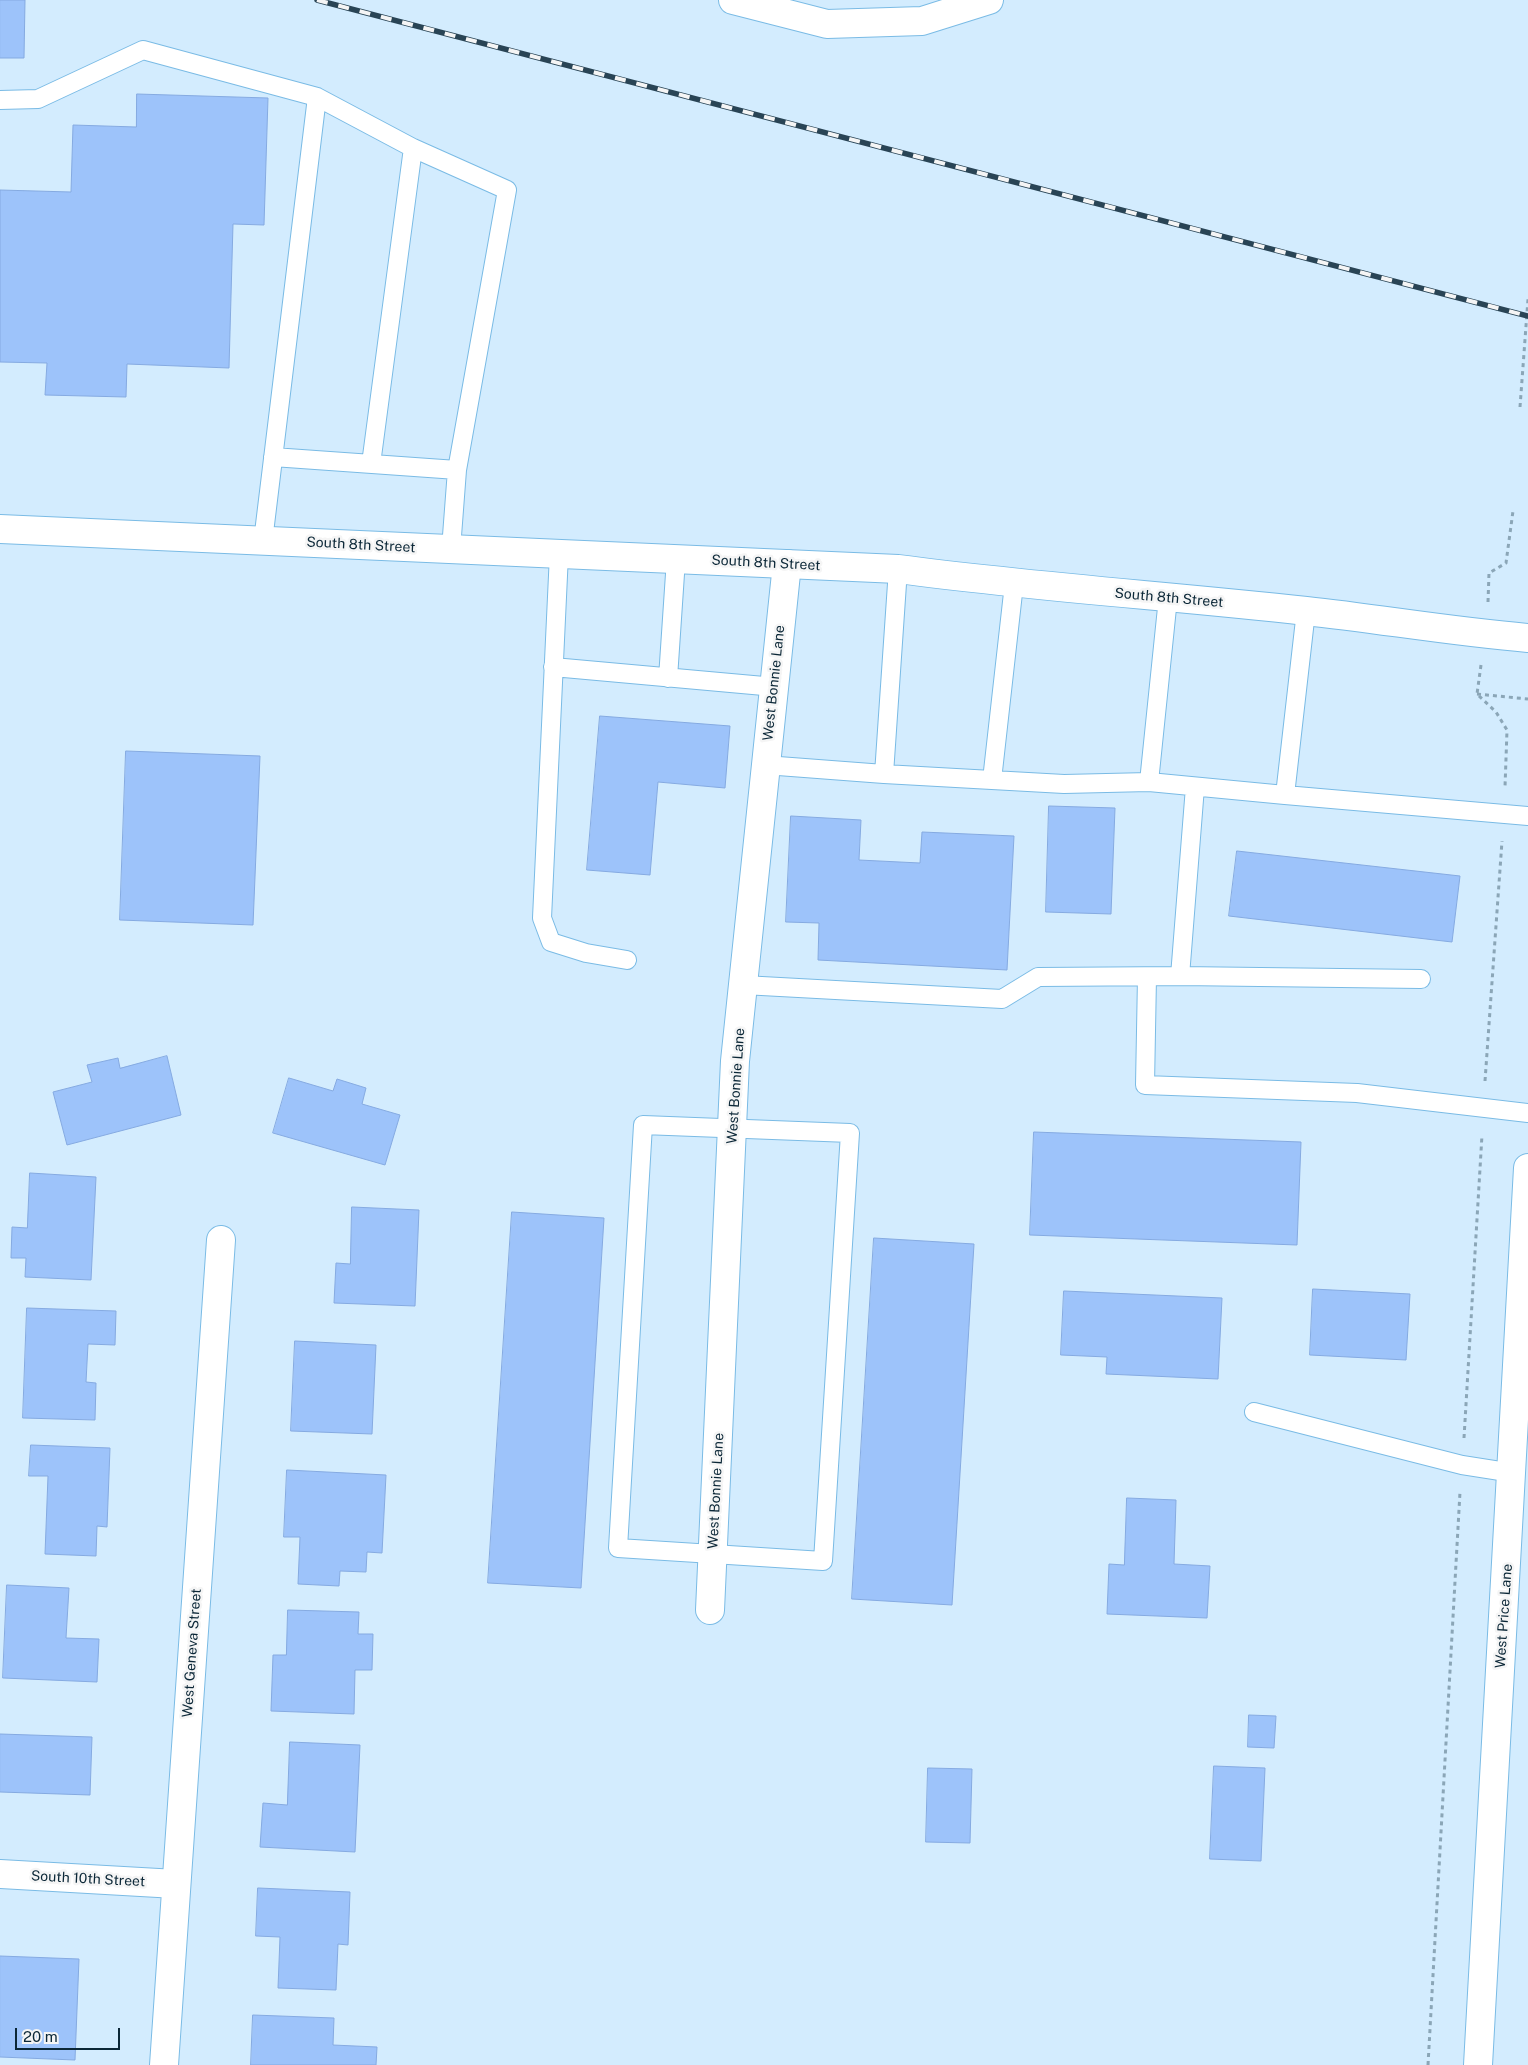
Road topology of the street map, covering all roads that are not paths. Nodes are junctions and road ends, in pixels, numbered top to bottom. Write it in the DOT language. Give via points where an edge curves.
graph roads {
  1 [pos="734,0"];
  2 [pos="990,0"];
  3 [pos="316,97"];
  4 [pos="0,100"];
  5 [pos="413,148"];
  6 [pos="273,457"];
  7 [pos="371,464"];
  8 [pos="457,470"];
  9 [pos="0,529"];
  10 [pos="263,541"];
  11 [pos="451,549"];
  12 [pos="559,554"];
  13 [pos="676,559"];
  14 [pos="787,564"];
  15 [pos="898,569"];
  16 [pos="1014,584"];
  17 [pos="1168,598"];
  18 [pos="1306,611"];
  19 [pos="1528,638"];
  20 [pos="553,667"];
  21 [pos="668,678"];
  22 [pos="775,687"];
  23 [pos="765,765"];
  24 [pos="884,774"];
  25 [pos="992,780"];
  26 [pos="1149,782"];
  27 [pos="1195,787"];
  28 [pos="1285,795"];
  29 [pos="1528,816"];
  30 [pos="627,960"];
  31 [pos="1180,976"];
  32 [pos="1146,977"];
  33 [pos="1420,978"];
  34 [pos="743,985"];
  35 [pos="1528,1113"];
  36 [pos="732,1130"];
  37 [pos="1528,1168"];
  38 [pos="221,1240"];
  39 [pos="1254,1412"];
  40 [pos="1513,1473"];
  41 [pos="713,1554"];
  42 [pos="710,1610"];
  43 [pos="0,1874"];
  44 [pos="176,1884"];
  45 [pos="164,2065"];
  46 [pos="1478,2065"];
  1 -- 2 [label="street" via="827,24 922,21"];
  3 -- 4 [label="lane" via="143,50 38,99"];
  3 -- 5 [label="lane"];
  3 -- 6 [label="lane"];
  5 -- 7 [label="lane"];
  5 -- 8 [label="lane" via="507,190"];
  6 -- 7 [label="lane"];
  6 -- 10 [label="lane"];
  7 -- 8 [label="lane"];
  8 -- 11 [label="lane"];
  9 -- 10 [label="street, South 8th Street"];
  10 -- 11 [label="street, South 8th Street"];
  11 -- 12 [label="street, South 8th Street"];
  12 -- 13 [label="street, South 8th Street"];
  12 -- 20 [label="lane"];
  13 -- 14 [label="street, South 8th Street"];
  13 -- 21 [label="lane"];
  14 -- 15 [label="street, South 8th Street"];
  14 -- 22 [label="street, West Bonnie Lane"];
  15 -- 16 [label="street, South 8th Street"];
  15 -- 24 [label="lane"];
  16 -- 17 [label="street, South 8th Street"];
  16 -- 25 [label="lane"];
  17 -- 18 [label="street, South 8th Street"];
  17 -- 26 [label="lane"];
  18 -- 19 [label="street, South 8th Street"];
  18 -- 28 [label="lane"];
  20 -- 21 [label="lane"];
  20 -- 30 [label="lane" via="542,918 551,942 586,953"];
  21 -- 22 [label="lane"];
  22 -- 23 [label="street, West Bonnie Lane"];
  23 -- 24 [label="lane"];
  23 -- 34 [label="street, West Bonnie Lane"];
  24 -- 25 [label="lane"];
  25 -- 26 [label="lane" via="1064,784"];
  26 -- 27 [label="lane"];
  27 -- 28 [label="lane"];
  27 -- 31 [label="lane"];
  28 -- 29 [label="lane"];
  31 -- 32 [label="lane"];
  31 -- 33 [label="lane"];
  32 -- 34 [label="lane" via="1038,977 1002,1000"];
  32 -- 35 [label="lane" via="1145,1085 1357,1093"];
  34 -- 36 [label="street, West Bonnie Lane"];
  36 -- 41 [label="street, West Bonnie Lane"];
  36 -- 41 [label="lane" via="643,1125 618,1548"];
  36 -- 41 [label="lane" via="850,1133 823,1561"];
  37 -- 40 [label="street, West Price Lane"];
  38 -- 44 [label="street, West Geneva Street"];
  39 -- 40 [label="lane" via="1462,1465"];
  40 -- 46 [label="street, West Price Lane"];
  41 -- 42 [label="street, West Bonnie Lane"];
  43 -- 44 [label="street, South 10th Street"];
  44 -- 45 [label="street, West Geneva Street"];
}
